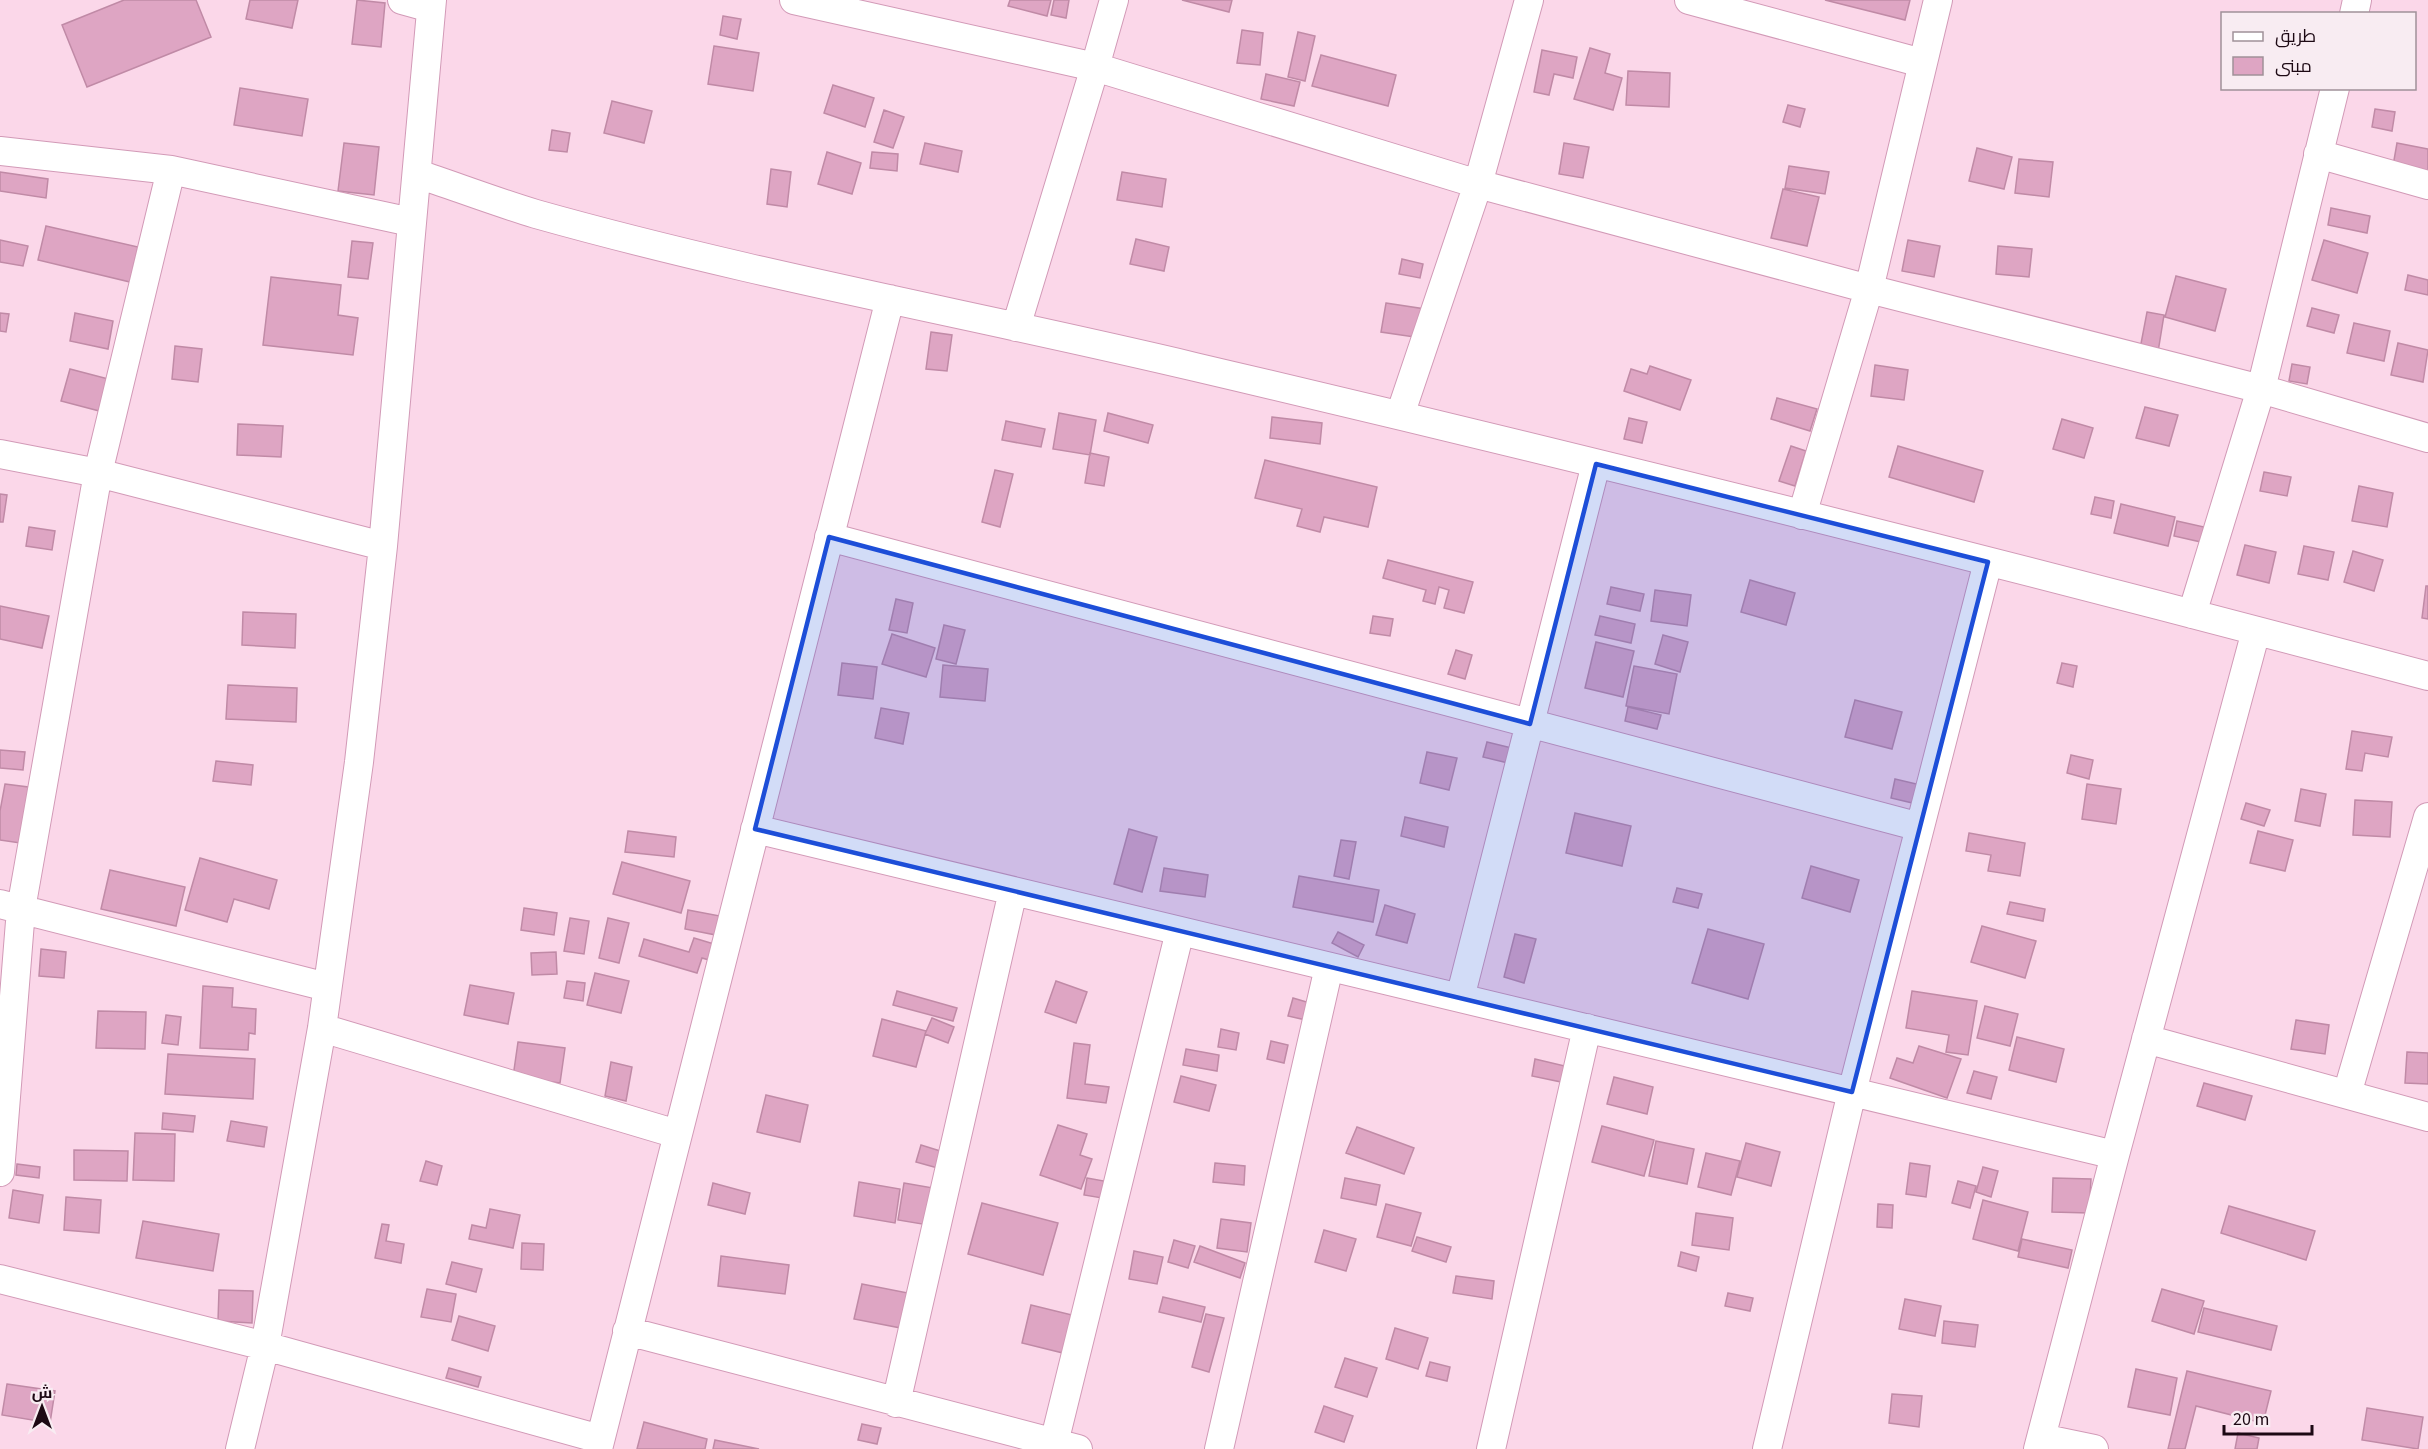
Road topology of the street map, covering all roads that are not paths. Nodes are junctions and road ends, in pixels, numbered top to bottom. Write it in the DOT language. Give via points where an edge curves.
graph roads {
  1 [pos="402,0"];
  2 [pos="794,0"];
  3 [pos="1114,0"];
  4 [pos="1529,0"];
  5 [pos="1689,0"];
  6 [pos="1938,0"];
  7 [pos="431,4"];
  8 [pos="1922,63"];
  9 [pos="1095,68"];
  10 [pos="2334,90"];
  11 [pos="0,151"];
  12 [pos="2318,154"];
  13 [pos="171,170"];
  14 [pos="418,174"];
  15 [pos="1478,184"];
  16 [pos="2428,185"];
  17 [pos="411,222"];
  18 [pos="1869,289"];
  19 [pos="890,299"];
  20 [pos="1016,327"];
  21 [pos="2261,389"];
  22 [pos="1400,415"];
  23 [pos="2428,438"];
  24 [pos="0,454"];
  25 [pos="1596,464"];
  26 [pos="98,473"];
  27 [pos="1802,515"];
  28 [pos="829,537"];
  29 [pos="383,546"];
  30 [pos="1988,562"];
  31 [pos="2192,614"];
  32 [pos="2256,631"];
  33 [pos="2428,676"];
  34 [pos="1530,724"];
  35 [pos="2428,817"];
  36 [pos="1920,827"];
  37 [pos="755,830"];
  38 [pos="1013,891"];
  39 [pos="10,906"];
  40 [pos="1180,931"];
  41 [pos="1329,967"];
  42 [pos="327,987"];
  43 [pos="1460,998"];
  44 [pos="322,1028"];
  45 [pos="1587,1028"];
  46 [pos="2146,1039"];
  47 [pos="1852,1092"];
  48 [pos="2347,1094"];
  49 [pos="2428,1117"];
  50 [pos="677,1134"];
  51 [pos="2115,1155"];
  52 [pos="0,1172"];
  53 [pos="0,1279"];
  54 [pos="627,1331"];
  55 [pos="265,1346"];
  56 [pos="896,1403"];
  57 [pos="1000,1440"];
  58 [pos="2040,1443"];
  59 [pos="599,1444"];
  60 [pos="1066,1446"];
  61 [pos="240,1449"];
  62 [pos="1219,1449"];
  63 [pos="1491,1449"];
  64 [pos="1767,1449"];
  65 [pos="2094,1449"];
  1 -- 7 [label="street"];
  2 -- 9 [label="street"];
  3 -- 9 [label="street"];
  4 -- 15 [label="street"];
  5 -- 8 [label="street"];
  6 -- 8 [label="street"];
  7 -- 14 [label="street"];
  8 -- 18 [label="street"];
  9 -- 15 [label="street"];
  9 -- 20 [label="street"];
  10 -- 12 [label="street"];
  11 -- 13 [label="street"];
  12 -- 16 [label="street"];
  12 -- 21 [label="street"];
  13 -- 17 [label="street"];
  13 -- 26 [label="street"];
  14 -- 17 [label="street"];
  14 -- 19 [label="street" via="530,212 681,252"];
  15 -- 18 [label="street"];
  15 -- 22 [label="street"];
  17 -- 29 [label="street"];
  18 -- 21 [label="street"];
  18 -- 27 [label="street"];
  19 -- 20 [label="street"];
  19 -- 28 [label="street"];
  20 -- 22 [label="street"];
  21 -- 23 [label="street"];
  21 -- 31 [label="street"];
  22 -- 25 [label="street"];
  24 -- 26 [label="street"];
  25 -- 27 [label="street"];
  25 -- 34 [label="street"];
  26 -- 29 [label="street"];
  26 -- 39 [label="street"];
  27 -- 30 [label="street"];
  28 -- 34 [label="street"];
  28 -- 37 [label="street"];
  29 -- 42 [label="street" via="359,762"];
  30 -- 31 [label="street"];
  30 -- 36 [label="street"];
  31 -- 32 [label="street"];
  32 -- 33 [label="street"];
  32 -- 46 [label="street"];
  34 -- 36 [label="street"];
  34 -- 43 [label="street"];
  35 -- 48 [label="street"];
  36 -- 47 [label="street"];
  37 -- 38 [label="street"];
  37 -- 50 [label="street"];
  38 -- 40 [label="street"];
  38 -- 56 [label="street"];
  39 -- 42 [label="street"];
  39 -- 52 [label="street"];
  40 -- 41 [label="street"];
  40 -- 60 [label="street"];
  41 -- 43 [label="street"];
  41 -- 62 [label="street"];
  42 -- 44 [label="street"];
  43 -- 45 [label="street"];
  44 -- 50 [label="street"];
  44 -- 55 [label="street"];
  45 -- 47 [label="street"];
  45 -- 63 [label="street"];
  46 -- 48 [label="street"];
  46 -- 51 [label="street"];
  47 -- 51 [label="street"];
  47 -- 64 [label="street"];
  48 -- 49 [label="street"];
  50 -- 54 [label="street"];
  51 -- 58 [label="street"];
  53 -- 55 [label="street"];
  54 -- 56 [label="street"];
  54 -- 59 [label="street"];
  55 -- 59 [label="street"];
  55 -- 61 [label="street"];
  56 -- 57 [label="street"];
  57 -- 60 [label="street"];
  58 -- 65 [label="street"];
}
